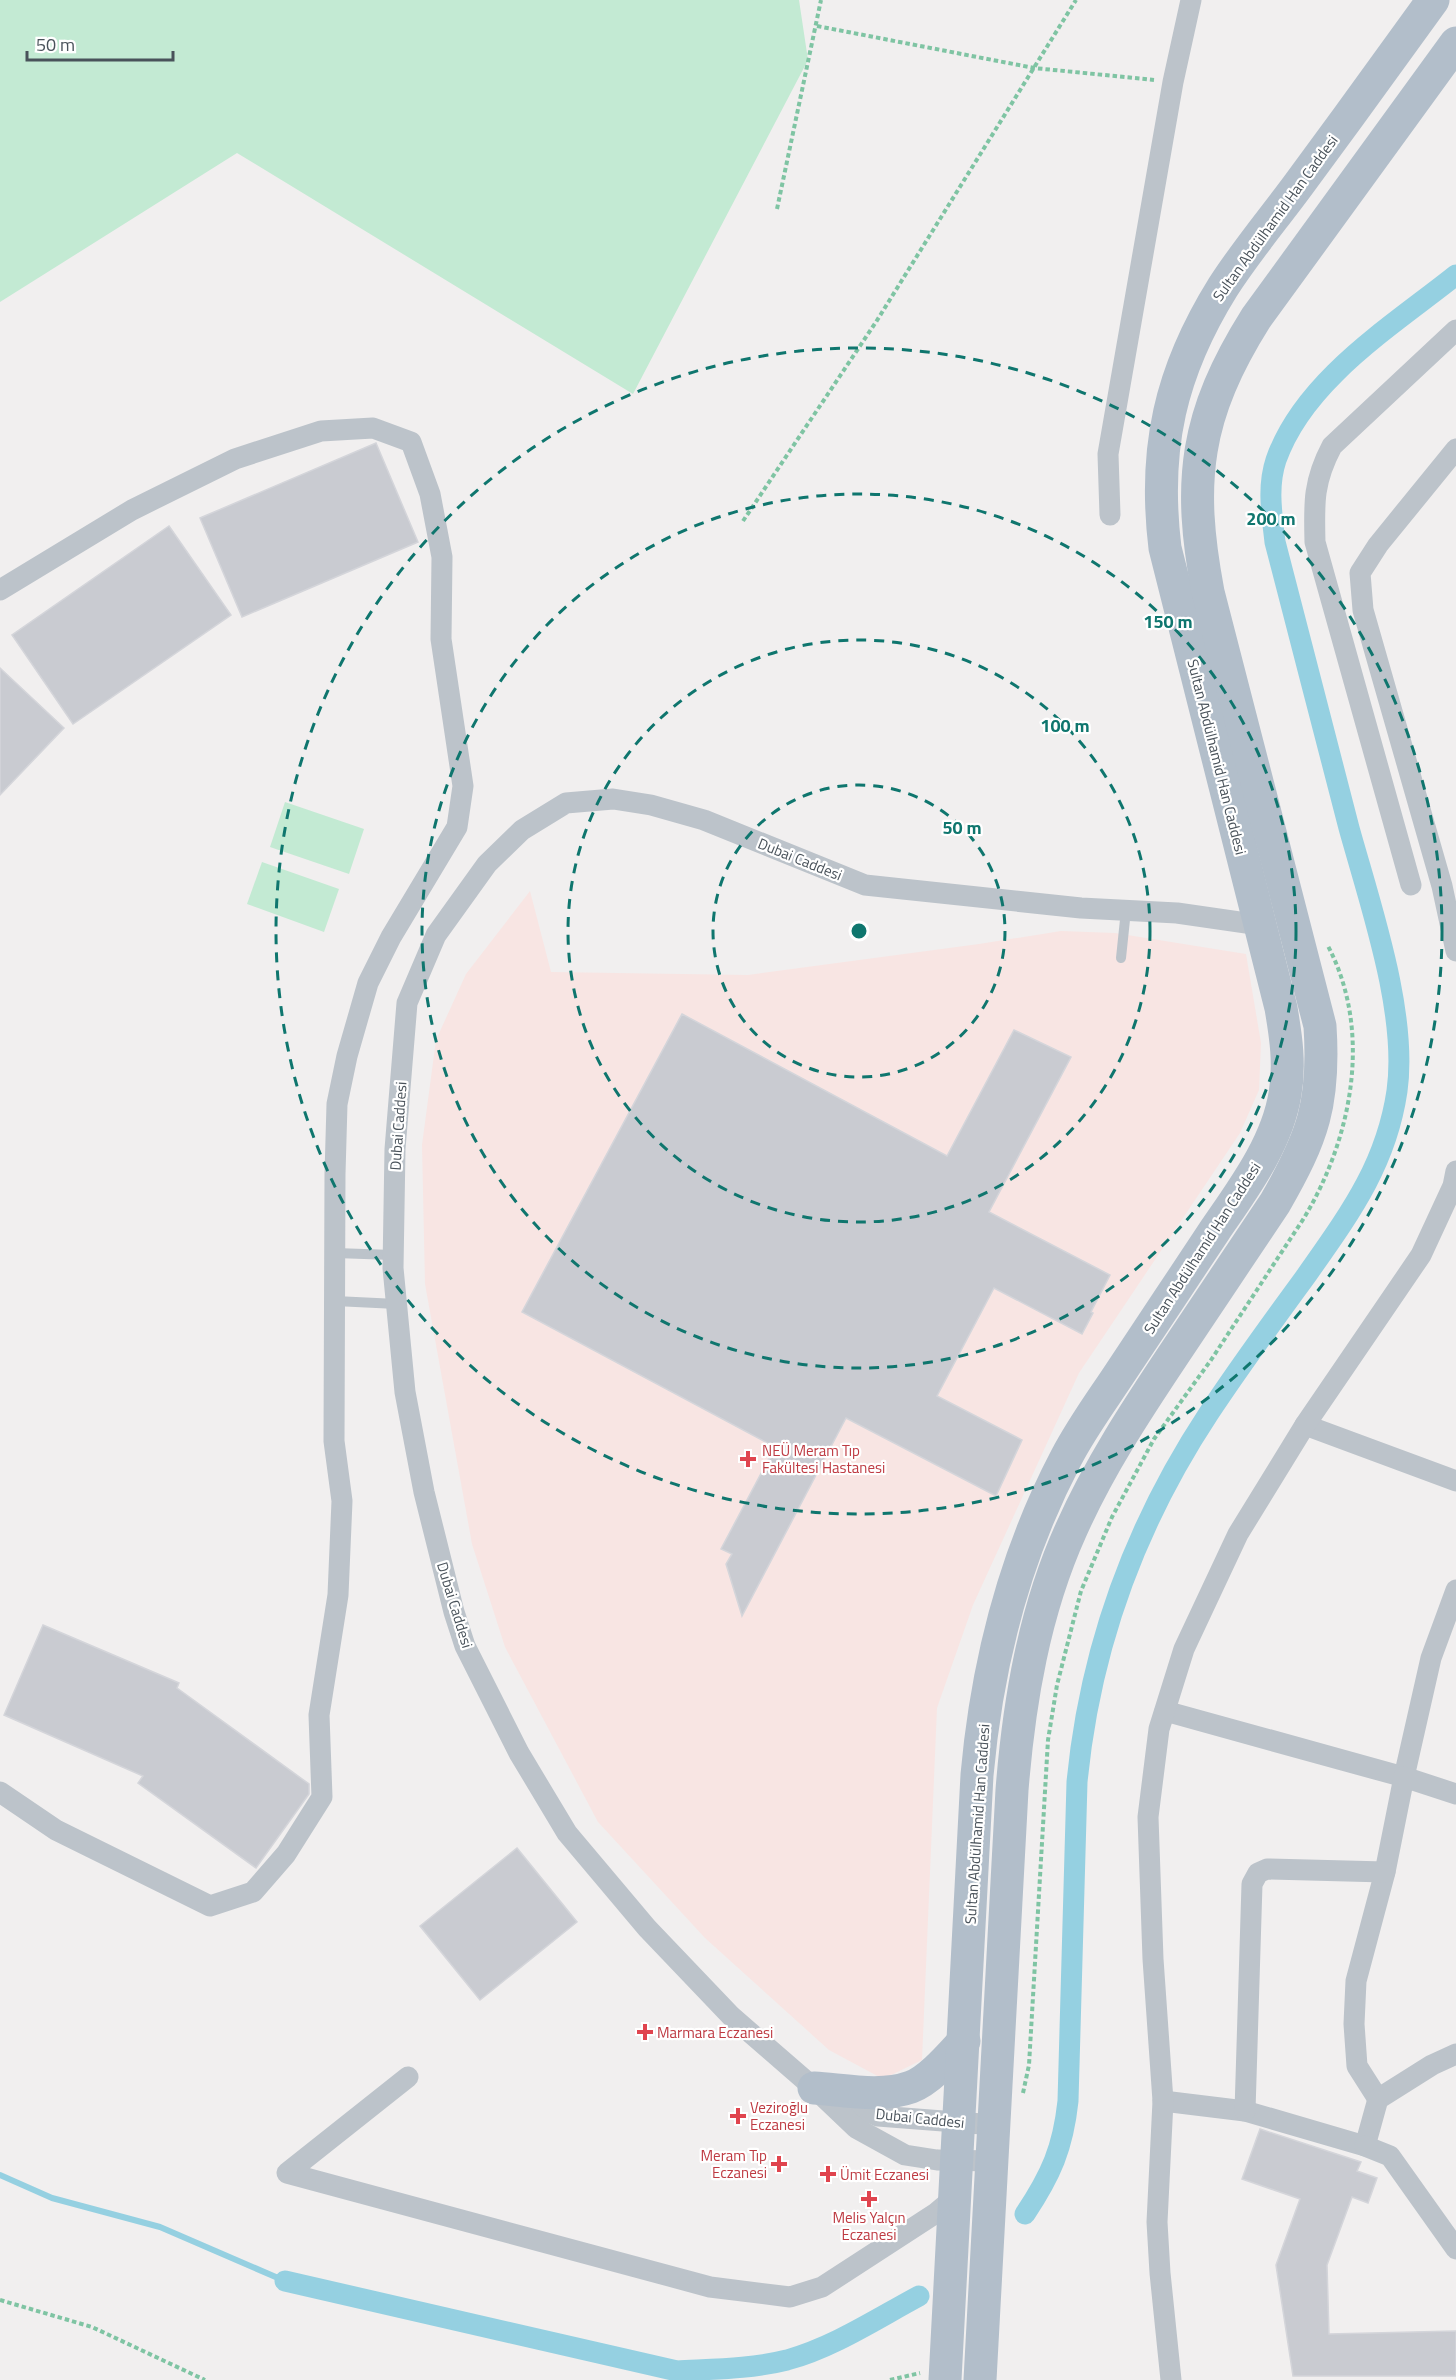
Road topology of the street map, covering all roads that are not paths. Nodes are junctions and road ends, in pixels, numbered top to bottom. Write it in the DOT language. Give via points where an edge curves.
graph roads {
  1 [pos="1191,0"];
  2 [pos="1433,0"];
  3 [pos="1456,43"];
  4 [pos="1456,330"];
  5 [pos="1456,449"];
  6 [pos="1110,515"];
  7 [pos="0,590"];
  8 [pos="1411,885"];
  9 [pos="1126,910"];
  10 [pos="1260,925"];
  11 [pos="1456,951"];
  12 [pos="1121,958"];
  13 [pos="1456,1171"];
  14 [pos="335,1253"];
  15 [pos="393,1255"];
  16 [pos="335,1301"];
  17 [pos="397,1304"];
  18 [pos="1305,1425"];
  19 [pos="1456,1481"];
  20 [pos="1456,1590"];
  21 [pos="1165,1711"];
  22 [pos="1404,1777"];
  23 [pos="0,1792"];
  24 [pos="1456,1794"];
  25 [pos="1385,1872"];
  26 [pos="964,2041"];
  27 [pos="1456,2054"];
  28 [pos="408,2078"];
  29 [pos="814,2088"];
  30 [pos="1378,2099"];
  31 [pos="1163,2101"];
  32 [pos="1245,2111"];
  33 [pos="959,2123"];
  34 [pos="995,2125"];
  35 [pos="1365,2146"];
  36 [pos="957,2160"];
  37 [pos="993,2161"];
  38 [pos="955,2197"];
  39 [pos="1456,2249"];
  40 [pos="937,2376"];
  41 [pos="980,2380"];
  42 [pos="1171,2380"];
  1 -- 6 [label="street" via="1108,454"];
  2 -- 10 [label="main road, Sultan Abdülhamid Han Caddesi" via="1225,285 1195,338 1172,396 1160,484 1165,548"];
  3 -- 34 [label="main road" via="1234,352 1209,413 1200,449 1198,512 1202,556 1320,1026 1319,1101 1310,1136 1295,1169 1122,1431 1070,1531 1051,1581 1026,1674 1015,1756"];
  4 -- 8 [label="street" via="1332,446 1320,470 1314,501 1315,542"];
  5 -- 11 [label="street" via="1359,573 1363,610 1442,886"];
  7 -- 14 [label="street" via="132,510 235,459 321,431 373,428 411,442 430,494 442,557 441,639 463,786 458,827 373,974 347,1056 337,1104"];
  9 -- 10 [label="street, Dubai Caddesi"];
  9 -- 12 [label="lane"];
  9 -- 15 [label="street, Dubai Caddesi" via="865,885 704,820 662,808 613,799 566,803 522,830 487,864 436,935 407,1003 395,1149"];
  10 -- 26 [label="main road, Sultan Abdülhamid Han Caddesi" via="1287,1039 1286,1086 1278,1119 1242,1190 1066,1457 1011,1589 980,1743"];
  13 -- 18 [label="street" via="1421,1255"];
  14 -- 15 [label="lane"];
  14 -- 16 [label="street"];
  15 -- 17 [label="street, Dubai Caddesi"];
  16 -- 17 [label="lane"];
  16 -- 23 [label="street" via="334,1441 342,1501 339,1595 319,1715 322,1797 286,1854 253,1892 210,1906 56,1830"];
  17 -- 29 [label="street, Dubai Caddesi" via="405,1392 424,1492 454,1612 465,1646 519,1753 567,1833 647,1928 731,2016"];
  18 -- 19 [label="street"];
  18 -- 21 [label="street" via="1238,1534 1184,1649"];
  20 -- 22 [label="street" via="1431,1658"];
  21 -- 22 [label="street"];
  21 -- 31 [label="street" via="1159,1729 1149,1817"];
  22 -- 24 [label="street"];
  22 -- 25 [label="street"];
  25 -- 30 [label="street" via="1356,1981 1354,2024 1358,2066"];
  25 -- 32 [label="street" via="1267,1869 1258,1873 1252,1884"];
  26 -- 29 [label="main road" via="913,2086 886,2093"];
  26 -- 33 [label="main road, Sultan Abdülhamid Han Caddesi"];
  27 -- 30 [label="street"];
  28 -- 38 [label="street" via="287,2173 710,2287 790,2297 822,2288"];
  29 -- 33 [label="street, Dubai Caddesi" via="878,2116"];
  29 -- 36 [label="street, Dubai Caddesi" via="856,2128 905,2156"];
  30 -- 35 [label="street"];
  31 -- 32 [label="street"];
  31 -- 42 [label="street" via="1157,2222"];
  32 -- 35 [label="street"];
  33 -- 34 [label="street, Dubai Caddesi"];
  33 -- 36 [label="main road, Sultan Abdülhamid Han Caddesi"];
  34 -- 37 [label="main road"];
  35 -- 39 [label="street" via="1390,2156"];
  36 -- 37 [label="street, Dubai Caddesi"];
  36 -- 38 [label="main road, Sultan Abdülhamid Han Caddesi"];
  37 -- 41 [label="main road"];
  38 -- 40 [label="main road, Sultan Abdülhamid Han Caddesi"];
}
